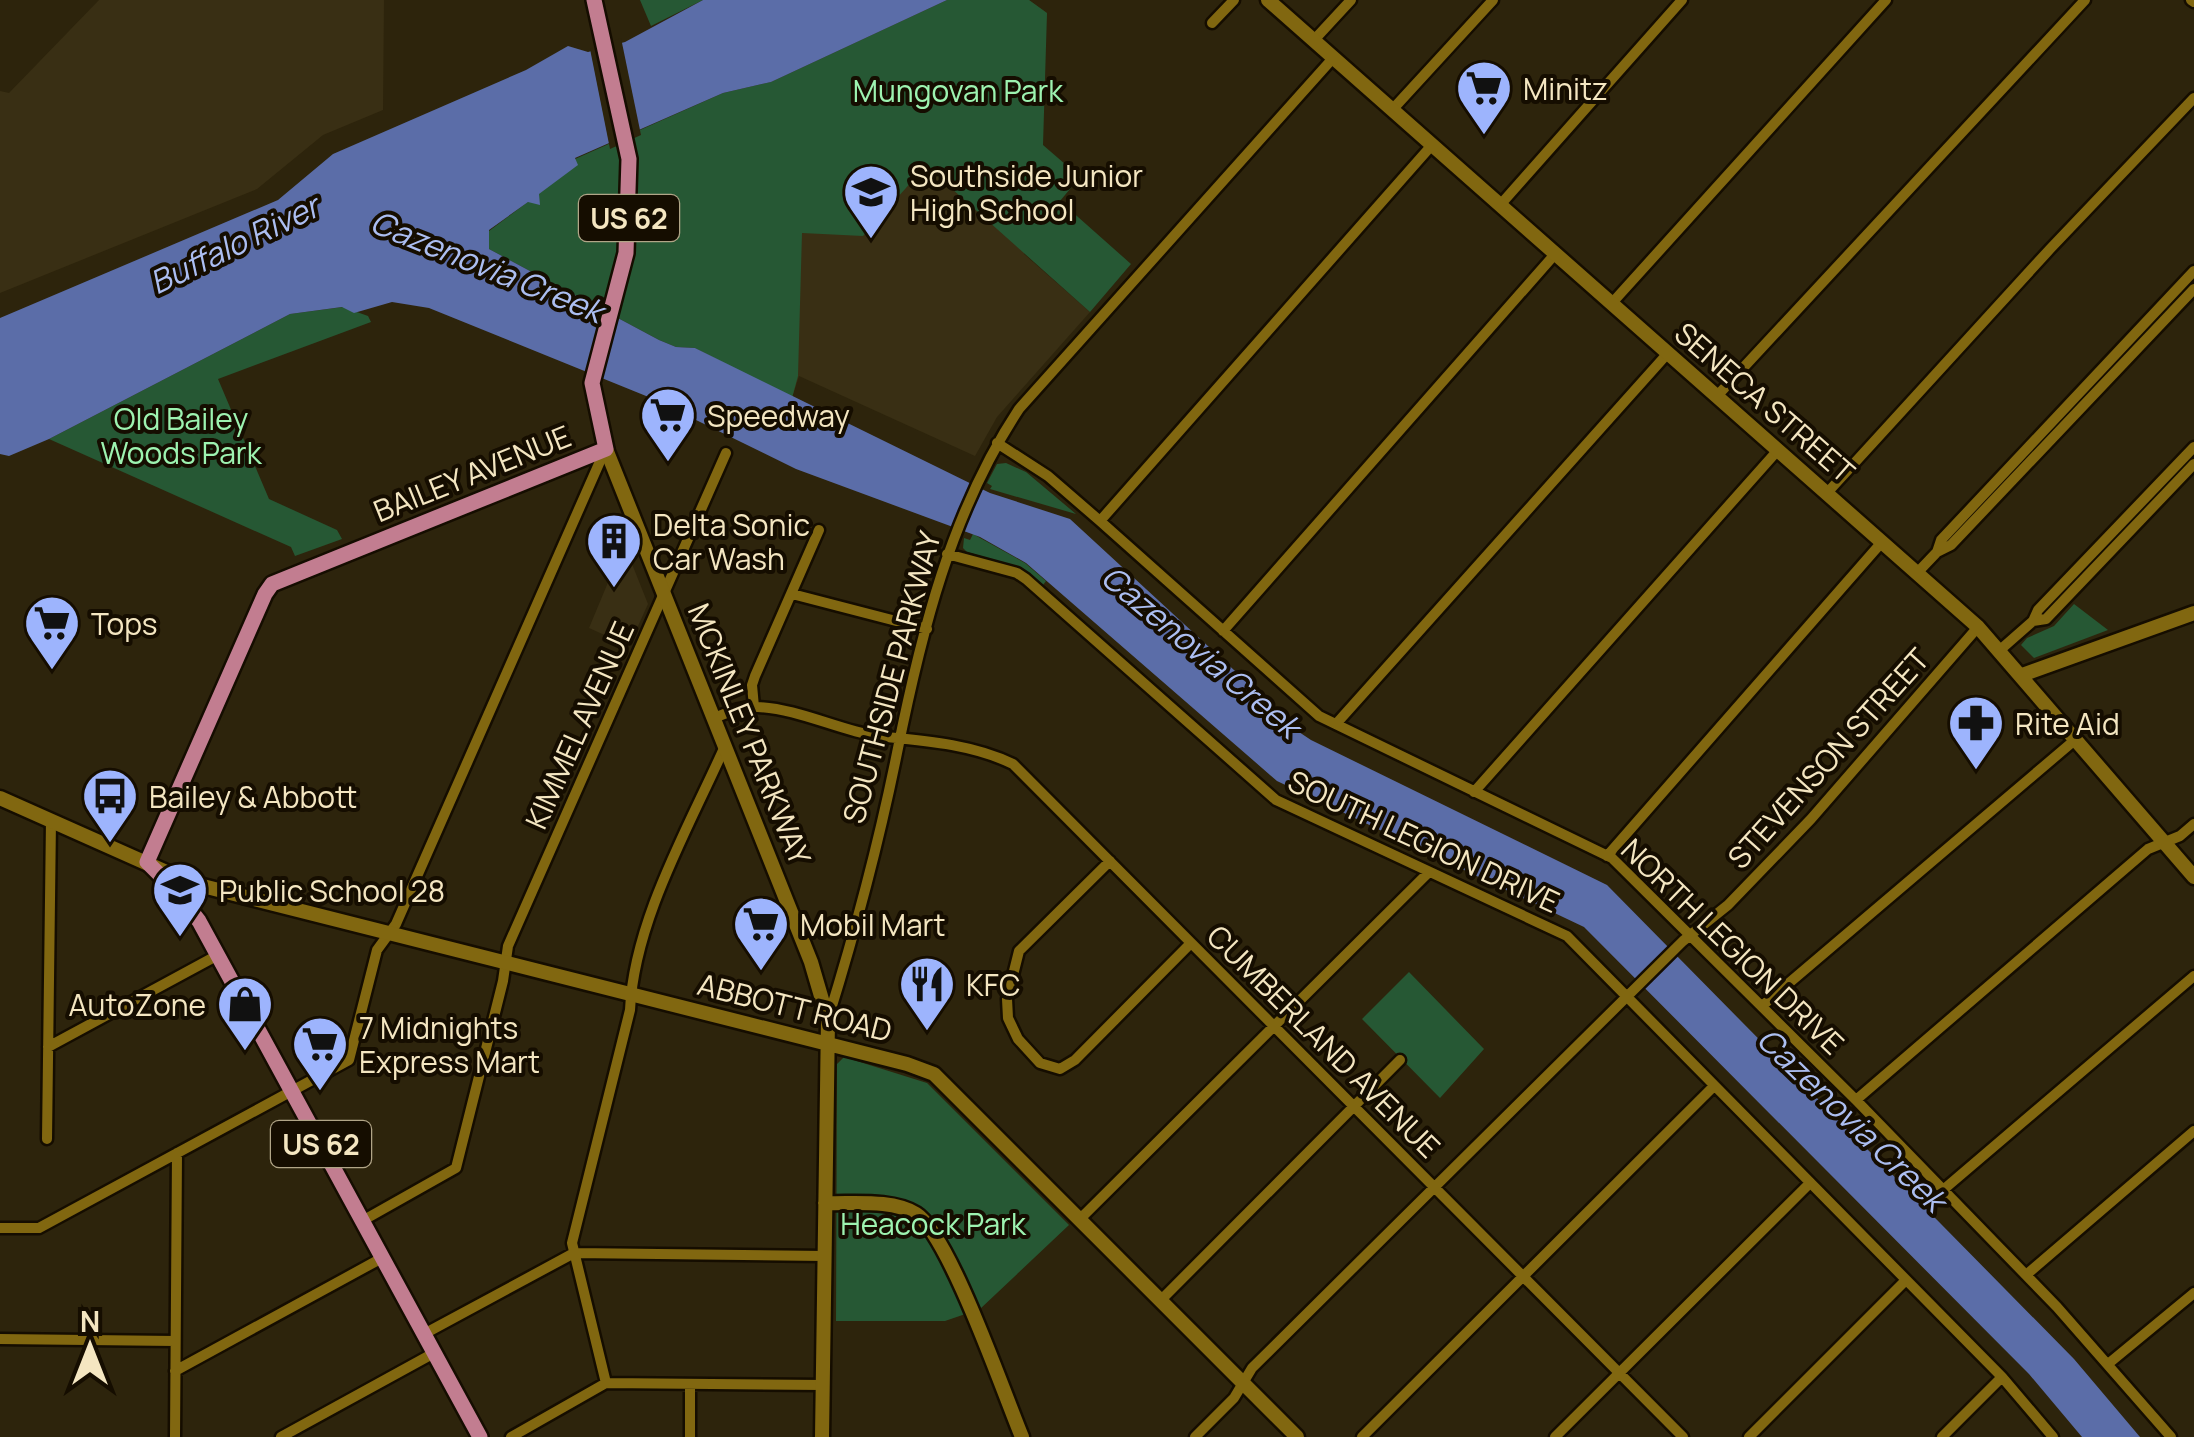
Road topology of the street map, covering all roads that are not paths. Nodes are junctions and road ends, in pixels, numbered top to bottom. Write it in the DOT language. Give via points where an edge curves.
graph roads {
  1 [pos="594,0"];
  2 [pos="1234,0"];
  3 [pos="1268,0"];
  4 [pos="1351,0"];
  5 [pos="1494,0"];
  6 [pos="1682,0"];
  7 [pos="1886,0"];
  8 [pos="2085,0"];
  9 [pos="1212,24"];
  10 [pos="1314,40"];
  11 [pos="1334,57"];
  12 [pos="2194,98"];
  13 [pos="1392,110"];
  14 [pos="1432,144"];
  15 [pos="1500,204"];
  16 [pos="1556,253"];
  17 [pos="2194,270"];
  18 [pos="2194,290"];
  19 [pos="1612,303"];
  20 [pos="1668,352"];
  21 [pos="2120,358"];
  22 [pos="1718,396"];
  23 [pos="996,443"];
  24 [pos="2194,447"];
  25 [pos="606,449"];
  26 [pos="1778,450"];
  27 [pos="726,453"];
  28 [pos="2194,464"];
  29 [pos="1826,493"];
  30 [pos="1100,520"];
  31 [pos="819,530"];
  32 [pos="2123,530"];
  33 [pos="1882,542"];
  34 [pos="947,554"];
  35 [pos="1918,573"];
  36 [pos="664,594"];
  37 [pos="792,594"];
  38 [pos="2194,613"];
  39 [pos="1978,627"];
  40 [pos="926,629"];
  41 [pos="1223,631"];
  42 [pos="2000,650"];
  43 [pos="2022,676"];
  44 [pos="754,706"];
  45 [pos="714,718"];
  46 [pos="1336,724"];
  47 [pos="900,736"];
  48 [pos="2076,739"];
  49 [pos="725,746"];
  50 [pos="1474,792"];
  51 [pos="0,798"];
  52 [pos="51,820"];
  53 [pos="2194,824"];
  54 [pos="2164,842"];
  55 [pos="1607,856"];
  56 [pos="1110,861"];
  57 [pos="147,862"];
  58 [pos="1429,872"];
  59 [pos="2194,877"];
  60 [pos="389,934"];
  61 [pos="1686,938"];
  62 [pos="1192,942"];
  63 [pos="218,955"];
  64 [pos="505,963"];
  65 [pos="2194,976"];
  66 [pos="1629,994"];
  67 [pos="631,995"];
  68 [pos="1762,1006"];
  69 [pos="828,1020"];
  70 [pos="1274,1025"];
  71 [pos="828,1044"];
  72 [pos="48,1047"];
  73 [pos="1400,1060"];
  74 [pos="1714,1086"];
  75 [pos="292,1091"];
  76 [pos="1856,1100"];
  77 [pos="1353,1106"];
  78 [pos="2194,1131"];
  79 [pos="47,1139"];
  80 [pos="176,1154"];
  81 [pos="1810,1183"];
  82 [pos="1434,1187"];
  83 [pos="1942,1190"];
  84 [pos="825,1202"];
  85 [pos="1080,1219"];
  86 [pos="362,1221"];
  87 [pos="0,1228"];
  88 [pos="574,1253"];
  89 [pos="824,1256"];
  90 [pos="382,1258"];
  91 [pos="2026,1275"];
  92 [pos="1523,1276"];
  93 [pos="1906,1280"];
  94 [pos="2194,1294"];
  95 [pos="1161,1300"];
  96 [pos="424,1334"];
  97 [pos="0,1339"];
  98 [pos="175,1341"];
  99 [pos="434,1352"];
  100 [pos="2108,1364"];
  101 [pos="175,1371"];
  102 [pos="1619,1373"];
  103 [pos="2002,1377"];
  104 [pos="606,1383"];
  105 [pos="1244,1383"];
  106 [pos="690,1384"];
  107 [pos="823,1386"];
  108 [pos="175,1437"];
  109 [pos="281,1437"];
  110 [pos="480,1437"];
  111 [pos="511,1437"];
  112 [pos="690,1437"];
  113 [pos="822,1437"];
  114 [pos="1022,1437"];
  115 [pos="1195,1437"];
  116 [pos="1298,1437"];
  117 [pos="1362,1437"];
  118 [pos="1556,1437"];
  119 [pos="1683,1437"];
  120 [pos="1749,1437"];
  121 [pos="1942,1437"];
  122 [pos="2053,1437"];
  123 [pos="2171,1437"];
  1 -- 25 [label="main road, BAILEY AVENUE / US 62" via="629,159 626,254 592,383"];
  2 -- 9 [label="street"];
  3 -- 10 [label="street, SENECA STREET"];
  4 -- 10 [label="street"];
  5 -- 13 [label="street"];
  6 -- 15 [label="street"];
  7 -- 19 [label="street"];
  8 -- 22 [label="street"];
  10 -- 11 [label="street, SENECA STREET"];
  11 -- 13 [label="street, SENECA STREET"];
  11 -- 23 [label="street, SOUTHSIDE PARKWAY" via="1019,409"];
  12 -- 29 [label="street"];
  13 -- 14 [label="street, SENECA STREET"];
  14 -- 15 [label="street, SENECA STREET"];
  14 -- 30 [label="street"];
  15 -- 16 [label="street, SENECA STREET"];
  16 -- 19 [label="street, SENECA STREET"];
  16 -- 41 [label="street"];
  17 -- 21 [label="street"];
  18 -- 21 [label="street"];
  19 -- 20 [label="street, SENECA STREET"];
  20 -- 22 [label="street, SENECA STREET"];
  20 -- 46 [label="street"];
  21 -- 35 [label="street"];
  22 -- 26 [label="street, SENECA STREET"];
  23 -- 30 [label="street, NORTH LEGION DRIVE"];
  23 -- 34 [label="street, SOUTHSIDE PARKWAY"];
  24 -- 32 [label="street"];
  25 -- 36 [label="street, MCKINLEY PARKWAY"];
  25 -- 57 [label="main road, BAILEY AVENUE" via="272,584"];
  25 -- 60 [label="street"];
  26 -- 29 [label="street, SENECA STREET"];
  26 -- 50 [label="street"];
  27 -- 36 [label="street, KIMMEL AVENUE"];
  28 -- 32 [label="street"];
  29 -- 33 [label="street, SENECA STREET"];
  30 -- 41 [label="street, NORTH LEGION DRIVE"];
  31 -- 37 [label="street"];
  32 -- 42 [label="street" via="2046,618"];
  33 -- 35 [label="street, SENECA STREET"];
  33 -- 55 [label="street"];
  34 -- 40 [label="street, SOUTHSIDE PARKWAY"];
  34 -- 58 [label="street, SOUTH LEGION DRIVE" via="1026,579 1276,800"];
  35 -- 39 [label="street, SENECA STREET"];
  36 -- 45 [label="street, MCKINLEY PARKWAY"];
  36 -- 64 [label="street, KIMMEL AVENUE"];
  37 -- 40 [label="street"];
  37 -- 44 [label="street" via="752,685"];
  38 -- 43 [label="street"];
  39 -- 42 [label="street, SENECA STREET"];
  39 -- 61 [label="street, STEVENSON STREET" via="1811,818 1728,905"];
  40 -- 47 [label="street, SOUTHSIDE PARKWAY"];
  41 -- 46 [label="street, NORTH LEGION DRIVE"];
  42 -- 43 [label="street, SENECA STREET"];
  43 -- 48 [label="street, SENECA STREET"];
  44 -- 45 [label="street"];
  44 -- 47 [label="street, CUMBERLAND AVENUE"];
  45 -- 49 [label="street, MCKINLEY PARKWAY"];
  46 -- 50 [label="street, NORTH LEGION DRIVE"];
  47 -- 56 [label="street, CUMBERLAND AVENUE" via="1013,764"];
  47 -- 69 [label="street, SOUTHSIDE PARKWAY"];
  48 -- 54 [label="street, SENECA STREET"];
  48 -- 68 [label="street"];
  49 -- 67 [label="street" via="642,933"];
  49 -- 69 [label="street, MCKINLEY PARKWAY"];
  50 -- 55 [label="street, NORTH LEGION DRIVE"];
  51 -- 52 [label="street, ABBOTT ROAD"];
  52 -- 57 [label="street, ABBOTT ROAD"];
  52 -- 72 [label="street"];
  53 -- 54 [label="street"];
  54 -- 59 [label="street, SENECA STREET"];
  54 -- 76 [label="street" via="2148,848"];
  55 -- 61 [label="street, NORTH LEGION DRIVE"];
  56 -- 62 [label="street, CUMBERLAND AVENUE"];
  56 -- 62 [label="street" via="1019,951 1006,999 1008,1018 1040,1063 1060,1068 1075,1060"];
  57 -- 60 [label="street, ABBOTT ROAD" via="191,883"];
  57 -- 63 [label="main road, US 62" via="194,914"];
  58 -- 66 [label="street, SOUTH LEGION DRIVE" via="1567,936"];
  58 -- 70 [label="street"];
  60 -- 64 [label="street, ABBOTT ROAD"];
  60 -- 75 [label="street" via="377,950 349,1060"];
  61 -- 66 [label="street, STEVENSON STREET"];
  61 -- 68 [label="street, NORTH LEGION DRIVE"];
  62 -- 70 [label="street, CUMBERLAND AVENUE"];
  63 -- 72 [label="street"];
  63 -- 75 [label="main road, US 62"];
  64 -- 67 [label="street, ABBOTT ROAD"];
  64 -- 86 [label="street, KIMMEL AVENUE" via="456,1168"];
  65 -- 83 [label="street"];
  66 -- 74 [label="street, SOUTH LEGION DRIVE"];
  66 -- 82 [label="street, STEVENSON STREET"];
  67 -- 71 [label="street, ABBOTT ROAD"];
  67 -- 88 [label="street"];
  68 -- 76 [label="street, NORTH LEGION DRIVE"];
  69 -- 71 [label="street, MCKINLEY PARKWAY"];
  70 -- 77 [label="street, CUMBERLAND AVENUE"];
  70 -- 85 [label="street"];
  71 -- 84 [label="street"];
  71 -- 85 [label="street, ABBOTT ROAD" via="934,1074"];
  72 -- 79 [label="street"];
  73 -- 77 [label="street"];
  74 -- 81 [label="street, SOUTH LEGION DRIVE"];
  74 -- 92 [label="street"];
  75 -- 80 [label="street"];
  75 -- 86 [label="main road, US 62"];
  76 -- 83 [label="street, NORTH LEGION DRIVE"];
  77 -- 82 [label="street, CUMBERLAND AVENUE"];
  77 -- 95 [label="street"];
  78 -- 91 [label="street"];
  80 -- 87 [label="street" via="39,1228"];
  80 -- 98 [label="street"];
  81 -- 93 [label="street, SOUTH LEGION DRIVE"];
  81 -- 102 [label="street"];
  82 -- 92 [label="street, CUMBERLAND AVENUE"];
  82 -- 105 [label="street, STEVENSON STREET"];
  83 -- 91 [label="street, NORTH LEGION DRIVE"];
  84 -- 89 [label="street"];
  84 -- 114 [label="street" via="906,1209 932,1227"];
  85 -- 95 [label="street, ABBOTT ROAD"];
  86 -- 90 [label="main road, US 62"];
  88 -- 89 [label="street"];
  88 -- 96 [label="street"];
  88 -- 104 [label="street"];
  89 -- 107 [label="street"];
  90 -- 96 [label="main road, US 62"];
  90 -- 101 [label="street"];
  91 -- 100 [label="street, NORTH LEGION DRIVE"];
  92 -- 102 [label="street, CUMBERLAND AVENUE"];
  92 -- 117 [label="street"];
  93 -- 103 [label="street, SOUTH LEGION DRIVE"];
  93 -- 120 [label="street"];
  94 -- 100 [label="street"];
  95 -- 105 [label="street, ABBOTT ROAD"];
  96 -- 99 [label="main road, US 62"];
  97 -- 98 [label="street"];
  98 -- 101 [label="street"];
  99 -- 109 [label="street"];
  99 -- 110 [label="main road, US 62"];
  100 -- 123 [label="street, NORTH LEGION DRIVE"];
  101 -- 108 [label="street"];
  102 -- 118 [label="street"];
  102 -- 119 [label="street, CUMBERLAND AVENUE"];
  103 -- 121 [label="street"];
  103 -- 122 [label="street, SOUTH LEGION DRIVE"];
  104 -- 106 [label="street"];
  104 -- 111 [label="street"];
  105 -- 115 [label="street, STEVENSON STREET"];
  105 -- 116 [label="street, ABBOTT ROAD"];
  106 -- 107 [label="street"];
  106 -- 112 [label="street"];
  107 -- 113 [label="street"];
}
